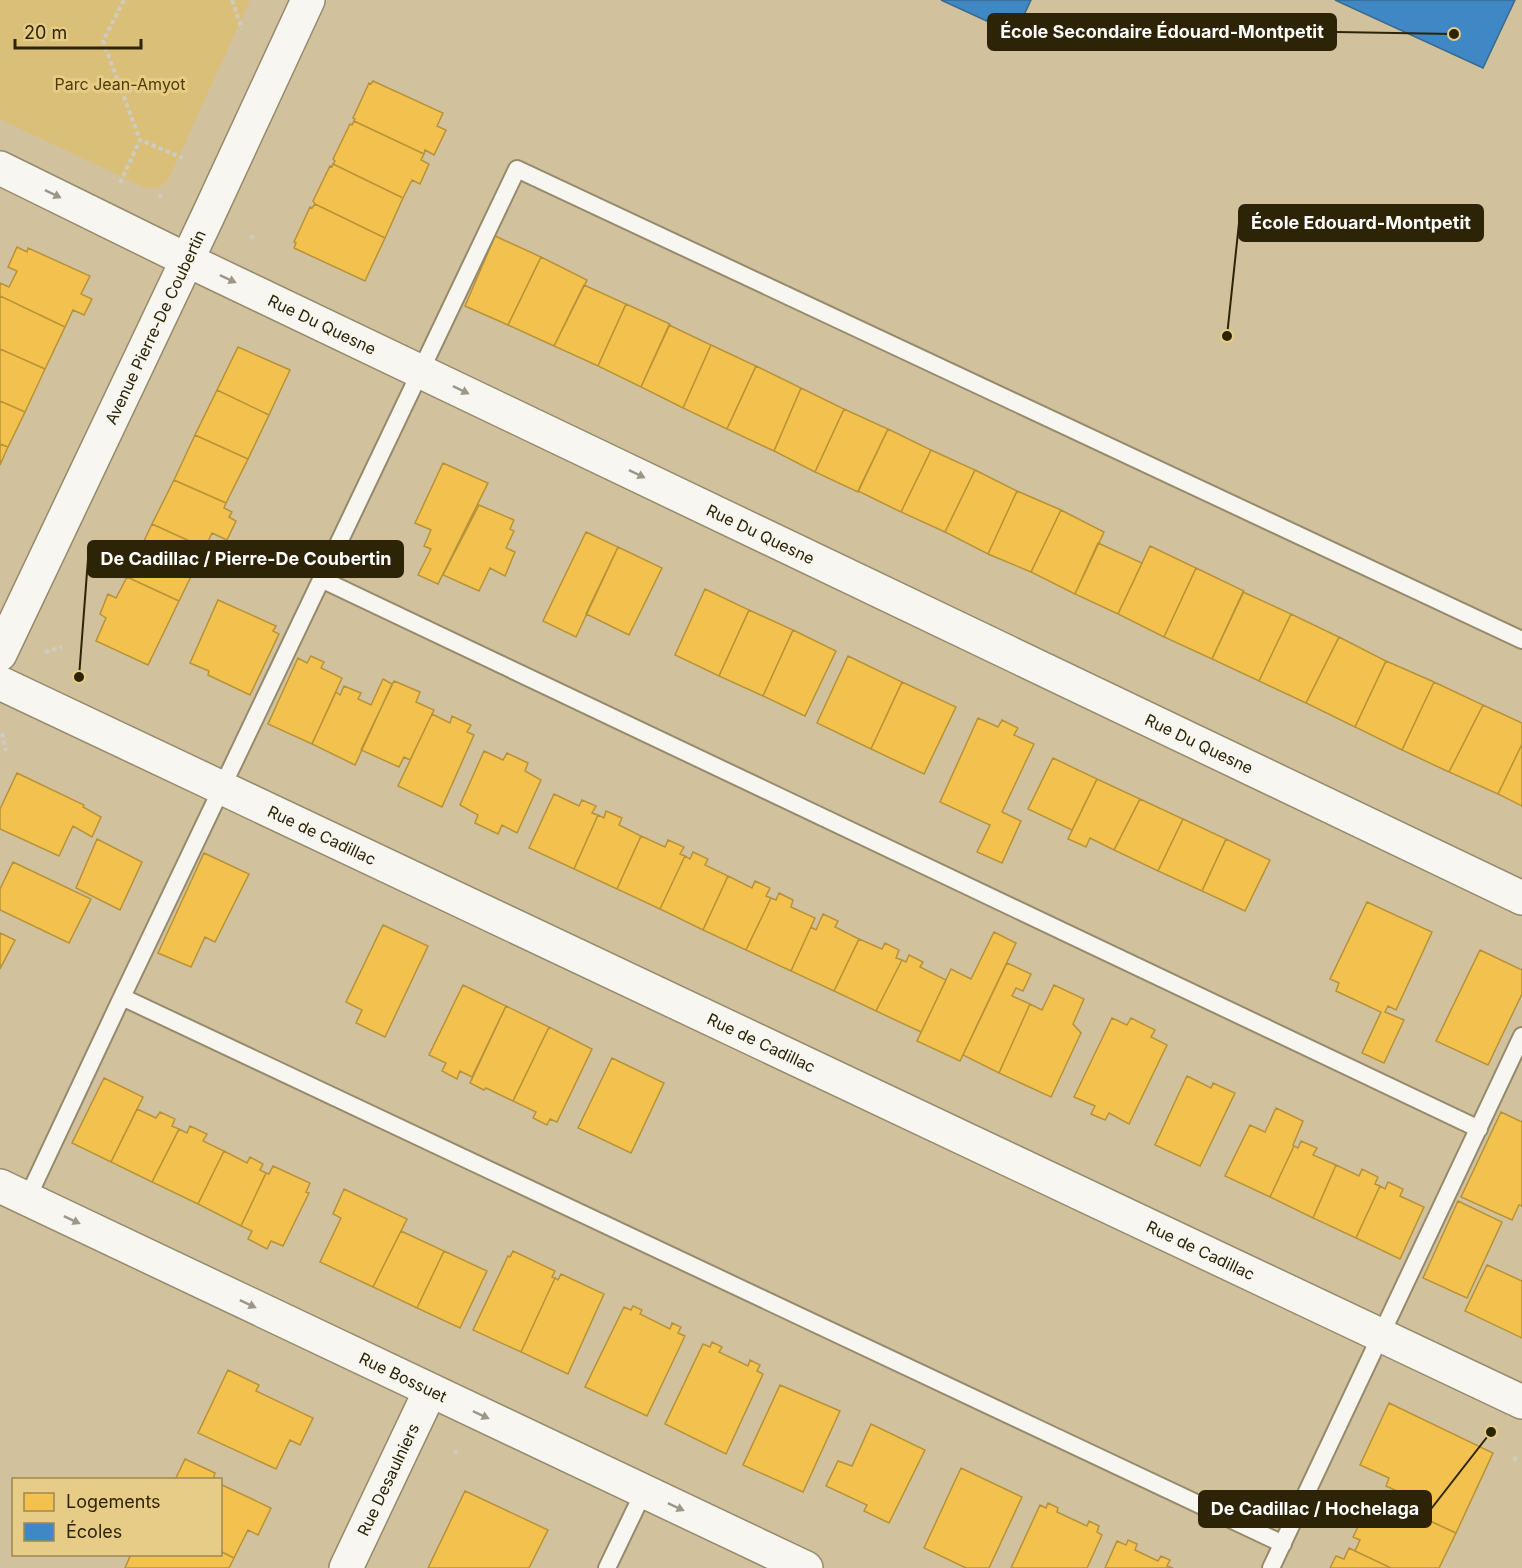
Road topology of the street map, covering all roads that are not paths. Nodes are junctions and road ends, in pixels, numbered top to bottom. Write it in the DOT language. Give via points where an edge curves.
graph roads {
  1 [pos="308,0"];
  2 [pos="0,168"];
  3 [pos="187,260"];
  4 [pos="420,370"];
  5 [pos="321,579"];
  6 [pos="1522,640"];
  7 [pos="0,654"];
  8 [pos="0,683"];
  9 [pos="222,789"];
  10 [pos="1522,898"];
  11 [pos="122,997"];
  12 [pos="1522,1036"];
  13 [pos="1479,1129"];
  14 [pos="13,1192"];
  15 [pos="1380,1336"];
  16 [pos="430,1391"];
  17 [pos="1522,1402"];
  18 [pos="644,1491"];
  19 [pos="1283,1544"];
  20 [pos="346,1568"];
  21 [pos="608,1568"];
  22 [pos="806,1568"];
  23 [pos="1272,1568"];
  1 -- 3 [label="street, Avenue Pierre-De Coubertin"];
  2 -- 3 [label="street, Rue Du Quesne, one-way"];
  3 -- 4 [label="street, Rue Du Quesne, one-way"];
  3 -- 7 [label="street, Avenue Pierre-De Coubertin"];
  4 -- 5 [label="lane"];
  4 -- 6 [label="lane" via="517,169"];
  4 -- 10 [label="street, Rue Du Quesne, one-way"];
  5 -- 9 [label="lane"];
  5 -- 13 [label="lane"];
  8 -- 9 [label="street, Rue de Cadillac"];
  9 -- 11 [label="lane"];
  9 -- 15 [label="street, Rue de Cadillac"];
  11 -- 14 [label="lane"];
  11 -- 19 [label="lane"];
  12 -- 13 [label="lane"];
  13 -- 15 [label="lane"];
  14 -- 16 [label="street, Rue Bossuet, one-way"];
  15 -- 17 [label="street, Rue de Cadillac"];
  15 -- 19 [label="lane"];
  16 -- 18 [label="street, Rue Bossuet, one-way"];
  16 -- 20 [label="street, Rue Desaulniers"];
  18 -- 21 [label="lane"];
  18 -- 22 [label="street, Rue Bossuet, one-way"];
  19 -- 23 [label="lane"];
}
